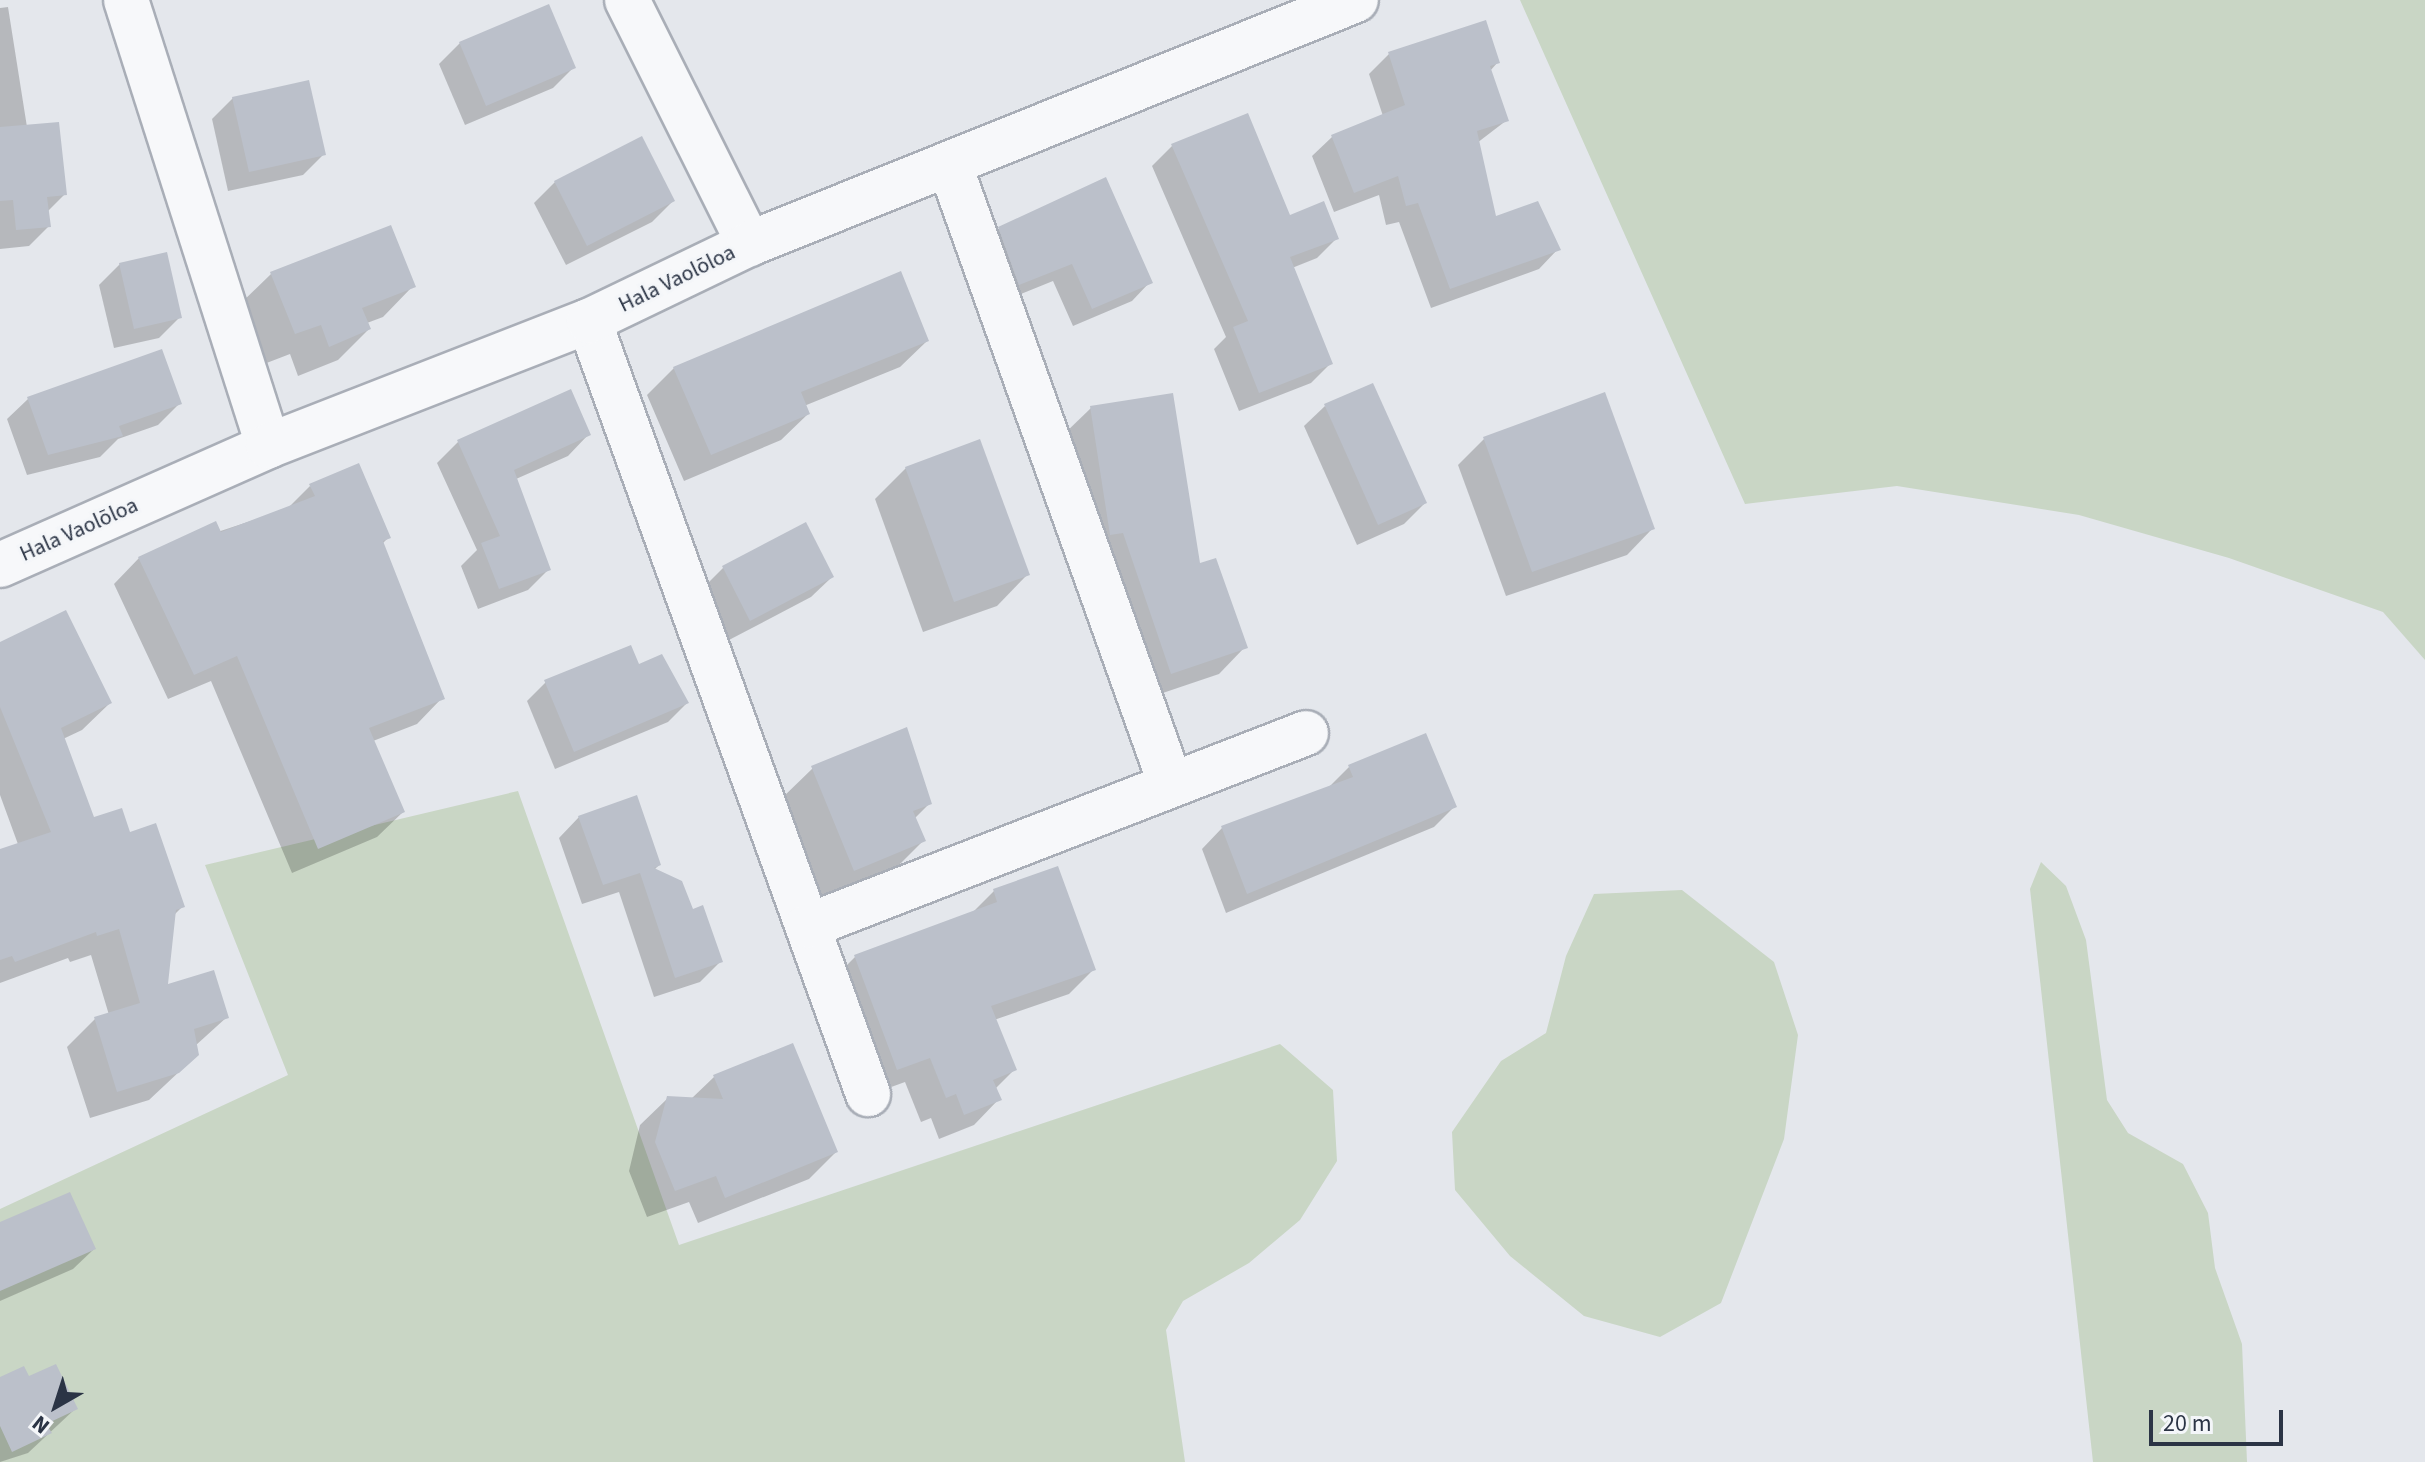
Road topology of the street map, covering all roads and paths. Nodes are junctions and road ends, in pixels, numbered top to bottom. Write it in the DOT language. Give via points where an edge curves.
graph roads {
  1 [pos="126,0"];
  2 [pos="627,0"];
  3 [pos="1356,0"];
  4 [pos="950,166"];
  5 [pos="749,244"];
  6 [pos="589,321"];
  7 [pos="268,446"];
  8 [pos="0,565"];
  9 [pos="1306,733"];
  10 [pos="1171,785"];
  11 [pos="808,926"];
  12 [pos="868,1094"];
  1 -- 7 [label="street"];
  2 -- 5 [label="street"];
  3 -- 4 [label="street, Hala Vaolōloa"];
  4 -- 5 [label="street, Hala Vaolōloa"];
  4 -- 10 [label="street"];
  5 -- 6 [label="street, Hala Vaolōloa"];
  6 -- 7 [label="street, Hala Vaolōloa"];
  6 -- 11 [label="street"];
  7 -- 8 [label="street, Hala Vaolōloa"];
  9 -- 10 [label="street"];
  10 -- 11 [label="street"];
  11 -- 12 [label="street"];
}
